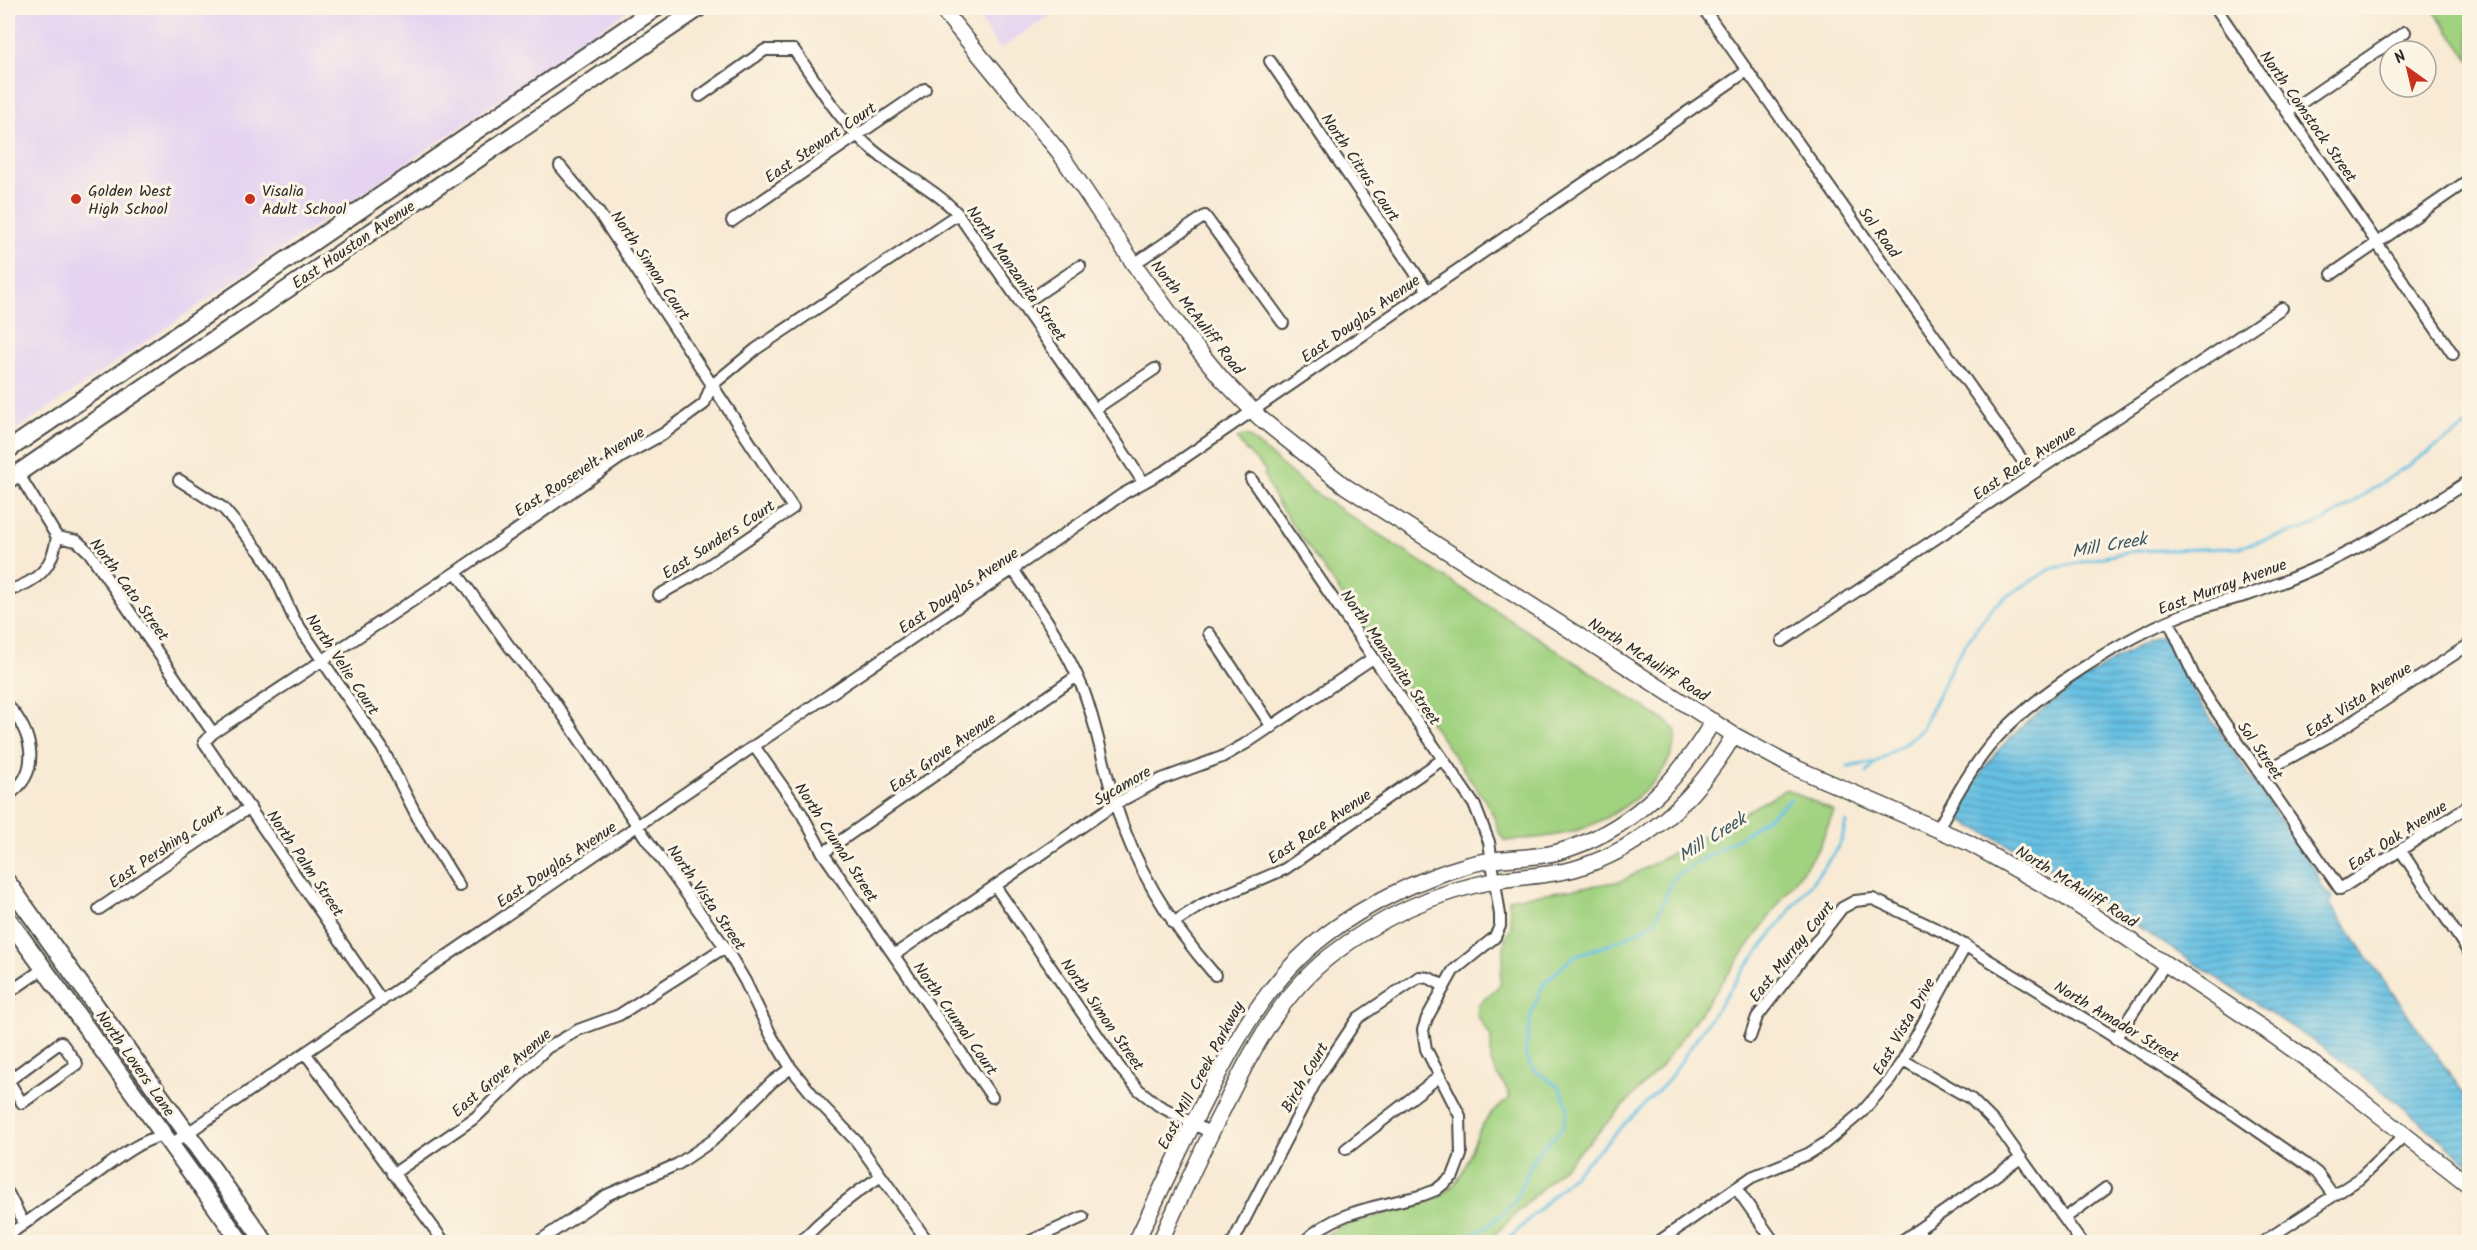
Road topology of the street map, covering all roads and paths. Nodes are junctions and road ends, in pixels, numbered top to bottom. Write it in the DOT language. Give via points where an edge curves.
graph roads {
  1 [pos="656,8"];
  2 [pos="699,8"];
  3 [pos="941,8"];
  4 [pos="1703,8"];
  5 [pos="2216,8"];
  6 [pos="2405,32"];
  7 [pos="1270,61"];
  8 [pos="1747,71"];
  9 [pos="925,89"];
  10 [pos="700,96"];
  11 [pos="2288,112"];
  12 [pos="857,135"];
  13 [pos="560,166"];
  14 [pos="2469,179"];
  15 [pos="362,210"];
  16 [pos="958,214"];
  17 [pos="732,221"];
  18 [pos="2378,242"];
  19 [pos="1134,264"];
  20 [pos="1080,266"];
  21 [pos="2332,274"];
  22 [pos="1427,290"];
  23 [pos="1022,305"];
  24 [pos="2282,308"];
  25 [pos="1283,323"];
  26 [pos="202,346"];
  27 [pos="2453,354"];
  28 [pos="1155,369"];
  29 [pos="711,386"];
  30 [pos="1095,409"];
  31 [pos="1252,410"];
  32 [pos="8,450"];
  33 [pos="2032,474"];
  34 [pos="13,476"];
  35 [pos="1251,478"];
  36 [pos="179,480"];
  37 [pos="2469,480"];
  38 [pos="1143,482"];
  39 [pos="57,537"];
  40 [pos="1014,571"];
  41 [pos="456,572"];
  42 [pos="8,591"];
  43 [pos="659,595"];
  44 [pos="2169,621"];
  45 [pos="1209,633"];
  46 [pos="1782,641"];
  47 [pos="2469,644"];
  48 [pos="1373,658"];
  49 [pos="324,661"];
  50 [pos="1077,676"];
  51 [pos="8,706"];
  52 [pos="1713,721"];
  53 [pos="1272,727"];
  54 [pos="213,733"];
  55 [pos="1734,735"];
  56 [pos="204,742"];
  57 [pos="754,746"];
  58 [pos="1443,759"];
  59 [pos="2260,774"];
  60 [pos="8,795"];
  61 [pos="1115,804"];
  62 [pos="2469,805"];
  63 [pos="250,807"];
  64 [pos="638,826"];
  65 [pos="1938,829"];
  66 [pos="2401,850"];
  67 [pos="823,853"];
  68 [pos="1491,860"];
  69 [pos="1495,880"];
  70 [pos="8,883"];
  71 [pos="459,886"];
  72 [pos="995,886"];
  73 [pos="2340,889"];
  74 [pos="1868,899"];
  75 [pos="99,909"];
  76 [pos="8,919"];
  77 [pos="1173,923"];
  78 [pos="1966,945"];
  79 [pos="725,947"];
  80 [pos="2469,954"];
  81 [pos="894,955"];
  82 [pos="2166,963"];
  83 [pos="43,969"];
  84 [pos="1215,975"];
  85 [pos="1444,986"];
  86 [pos="8,993"];
  87 [pos="382,1001"];
  88 [pos="1750,1037"];
  89 [pos="2115,1039"];
  90 [pos="125,1047"];
  91 [pos="306,1054"];
  92 [pos="1903,1060"];
  93 [pos="791,1068"];
  94 [pos="1440,1076"];
  95 [pos="8,1080"];
  96 [pos="992,1097"];
  97 [pos="1193,1124"];
  98 [pos="1211,1133"];
  99 [pos="186,1134"];
  100 [pos="2406,1134"];
  101 [pos="166,1140"];
  102 [pos="1346,1149"];
  103 [pos="2021,1158"];
  104 [pos="393,1174"];
  105 [pos="880,1176"];
  106 [pos="2469,1186"];
  107 [pos="1736,1188"];
  108 [pos="2106,1188"];
  109 [pos="8,1193"];
  110 [pos="2333,1196"];
  111 [pos="1083,1217"];
  112 [pos="2065,1218"];
  113 [pos="24,1224"];
  114 [pos="1918,1230"];
  115 [pos="8,1235"];
  116 [pos="241,1242"];
  117 [pos="265,1242"];
  118 [pos="444,1242"];
  119 [pos="538,1242"];
  120 [pos="800,1242"];
  121 [pos="927,1242"];
  122 [pos="1028,1242"];
  123 [pos="1136,1242"];
  124 [pos="1160,1242"];
  125 [pos="1233,1242"];
  126 [pos="1304,1242"];
  127 [pos="1658,1242"];
  128 [pos="1774,1242"];
  129 [pos="1900,1242"];
  130 [pos="1926,1242"];
  131 [pos="2081,1242"];
  132 [pos="2263,1242"];
  1 -- 15 [label="main road, East Houston Avenue"];
  2 -- 26 [label="main road, East Houston Avenue"];
  3 -- 19 [label="street, North McAuliff Road" via="1059,152"];
  4 -- 8 [label="street, Sol Road"];
  5 -- 11 [label="street, North Comstock Street"];
  6 -- 11 [label="street"];
  7 -- 22 [label="street, North Citrus Court"];
  8 -- 22 [label="street, East Douglas Avenue"];
  8 -- 33 [label="street, Sol Road"];
  9 -- 12 [label="street, East Stewart Court"];
  10 -- 12 [label="street, North Manzanita Street" via="765,50 794,50"];
  11 -- 18 [label="street, North Comstock Street"];
  12 -- 16 [label="street, North Manzanita Street"];
  12 -- 17 [label="street, East Stewart Court"];
  13 -- 29 [label="street, North Simon Court" via="599,213"];
  14 -- 18 [label="street"];
  15 -- 26 [label="main road" via="363,219 353,230 222,319"];
  15 -- 32 [label="main road, East Houston Avenue"];
  16 -- 23 [label="street, North Manzanita Street"];
  16 -- 29 [label="street, East Roosevelt Avenue" via="756,349"];
  18 -- 21 [label="street"];
  18 -- 27 [label="street, North Comstock Street"];
  19 -- 25 [label="street" via="1205,216"];
  19 -- 31 [label="street, North McAuliff Road" via="1196,348"];
  20 -- 23 [label="street"];
  22 -- 31 [label="street, East Douglas Avenue"];
  23 -- 30 [label="street, North Manzanita Street"];
  24 -- 33 [label="street, East Race Avenue"];
  26 -- 34 [label="main road, East Houston Avenue"];
  28 -- 30 [label="street"];
  29 -- 41 [label="street, East Roosevelt Avenue" via="704,404"];
  29 -- 43 [label="street, East Sanders Court" via="793,508"];
  30 -- 38 [label="street, North Manzanita Street"];
  31 -- 38 [label="street, East Douglas Avenue"];
  31 -- 52 [label="street, North McAuliff Road" via="1345,486"];
  33 -- 46 [label="street, East Race Avenue"];
  34 -- 39 [label="street"];
  35 -- 48 [label="street, North Manzanita Street"];
  36 -- 49 [label="street, North Velie Court" via="223,508 260,552 294,619"];
  37 -- 44 [label="street, East Murray Avenue" via="2385,533 2312,569"];
  38 -- 40 [label="street, East Douglas Avenue"];
  39 -- 42 [label="street" via="47,567 23,586"];
  39 -- 54 [label="street, North Cato Street" via="77,541 89,552"];
  40 -- 50 [label="street" via="1058,636"];
  40 -- 57 [label="street, East Douglas Avenue"];
  41 -- 49 [label="street, East Roosevelt Avenue"];
  41 -- 64 [label="street, North Vista Street" via="553,700"];
  44 -- 59 [label="street, Sol Street" via="2194,676"];
  44 -- 65 [label="street, East Murray Avenue" via="2117,647 2029,708 1976,764"];
  45 -- 53 [label="street"];
  47 -- 59 [label="street, East Vista Avenue" via="2335,733"];
  48 -- 53 [label="street, Sycamore"];
  48 -- 58 [label="street, North Manzanita Street"];
  49 -- 54 [label="street, East Roosevelt Avenue"];
  49 -- 71 [label="street, North Velie Court" via="382,748"];
  50 -- 61 [label="street" via="1095,724"];
  50 -- 67 [label="street, East Grove Avenue"];
  51 -- 60 [label="street" via="24,726 31,764 24,780"];
  52 -- 55 [label="street, North McAuliff Road"];
  52 -- 68 [label="street, East Mill Creek Parkway" via="1668,786 1624,821 1601,835 1557,852"];
  53 -- 61 [label="street, Sycamore" via="1222,757 1162,779"];
  54 -- 56 [label="street, East Roosevelt Avenue"];
  55 -- 65 [label="street, North McAuliff Road" via="1789,765"];
  55 -- 69 [label="street, East Mill Creek Parkway" via="1706,779 1658,825 1631,844 1576,868"];
  56 -- 63 [label="street, North Palm Street"];
  57 -- 64 [label="street, East Douglas Avenue"];
  57 -- 67 [label="street, North Crumal Street" via="802,814"];
  58 -- 68 [label="street, North Manzanita Street" via="1483,822"];
  58 -- 77 [label="street, East Race Avenue" via="1285,869 1203,904"];
  59 -- 73 [label="street, Sol Street"];
  61 -- 72 [label="street, Sycamore"];
  61 -- 77 [label="street" via="1140,869"];
  62 -- 66 [label="street, East Oak Avenue"];
  63 -- 75 [label="street, East Pershing Court"];
  63 -- 87 [label="street, North Palm Street"];
  64 -- 79 [label="street, North Vista Street"];
  64 -- 87 [label="street, East Douglas Avenue"];
  65 -- 82 [label="street, North McAuliff Road" via="2019,869"];
  66 -- 73 [label="street, East Oak Avenue"];
  66 -- 80 [label="street"];
  67 -- 81 [label="street, North Crumal Street"];
  68 -- 69 [label="street, North Manzanita Street"];
  68 -- 97 [label="street, East Mill Creek Parkway" via="1388,896 1304,952 1257,1007"];
  69 -- 85 [label="street, North Manzanita Street" via="1498,932 1453,971"];
  69 -- 98 [label="street, East Mill Creek Parkway" via="1413,905 1329,957 1285,1001 1266,1028"];
  70 -- 90 [label="main road, North Lovers Lane"];
  72 -- 81 [label="street, Sycamore"];
  72 -- 97 [label="street, North Simon Street" via="1120,1068 1158,1105"];
  74 -- 78 [label="street, North Amador Street" via="1922,921"];
  74 -- 88 [label="street, East Murray Court" via="1842,908 1757,1017"];
  76 -- 83 [label="main road, North Lovers Lane"];
  77 -- 84 [label="street"];
  78 -- 89 [label="street, North Amador Street"];
  78 -- 92 [label="street, East Vista Drive"];
  79 -- 93 [label="street, North Vista Street"];
  79 -- 104 [label="street, East Grove Avenue" via="619,1015 578,1030 547,1048 476,1117"];
  81 -- 96 [label="street, North Crumal Court"];
  82 -- 89 [label="street"];
  82 -- 100 [label="street, North McAuliff Road" via="2299,1054"];
  83 -- 86 [label="street"];
  83 -- 90 [label="main road" via="57,972 92,1021"];
  83 -- 101 [label="main road, North Lovers Lane"];
  85 -- 94 [label="street, North Manzanita Street" via="1423,1030 1426,1049"];
  85 -- 125 [label="street, Birch Court" via="1419,977 1358,1018 1317,1079"];
  87 -- 91 [label="street, East Douglas Avenue"];
  89 -- 110 [label="street, North Amador Street" via="2286,1150 2317,1173"];
  90 -- 99 [label="main road, North Lovers Lane"];
  91 -- 99 [label="street, East Douglas Avenue"];
  91 -- 104 [label="street"];
  92 -- 103 [label="street" via="1971,1099 1998,1126"];
  92 -- 107 [label="street, East Vista Drive" via="1879,1094 1836,1135 1808,1154 1766,1170"];
  93 -- 105 [label="street, North Vista Street" via="857,1142"];
  93 -- 119 [label="street" via="712,1141 678,1164 607,1195"];
  94 -- 102 [label="street"];
  94 -- 126 [label="street, North Manzanita Street" via="1460,1116 1461,1155 1453,1176 1424,1195 1341,1216"];
  95 -- 95 [label="street" via="61,1042 77,1064 22,1103"];
  97 -- 98 [label="street, North Simon Street"];
  97 -- 123 [label="street, East Mill Creek Parkway"];
  98 -- 124 [label="street, East Mill Creek Parkway"];
  99 -- 101 [label="street, East Douglas Avenue"];
  99 -- 117 [label="main road, North Lovers Lane"];
  100 -- 106 [label="street, North McAuliff Road"];
  100 -- 110 [label="street" via="2359,1179"];
  101 -- 113 [label="street" via="137,1145"];
  101 -- 116 [label="main road, North Lovers Lane"];
  103 -- 112 [label="street"];
  103 -- 114 [label="street"];
  104 -- 118 [label="street"];
  105 -- 120 [label="street" via="847,1198"];
  105 -- 121 [label="street, North Vista Street"];
  107 -- 127 [label="street"];
  107 -- 128 [label="street"];
  108 -- 112 [label="street"];
  109 -- 113 [label="street"];
  110 -- 132 [label="street"];
  111 -- 122 [label="street"];
  112 -- 131 [label="street"];
  113 -- 115 [label="street"];
  114 -- 129 [label="street"];
  114 -- 130 [label="street"];
}
